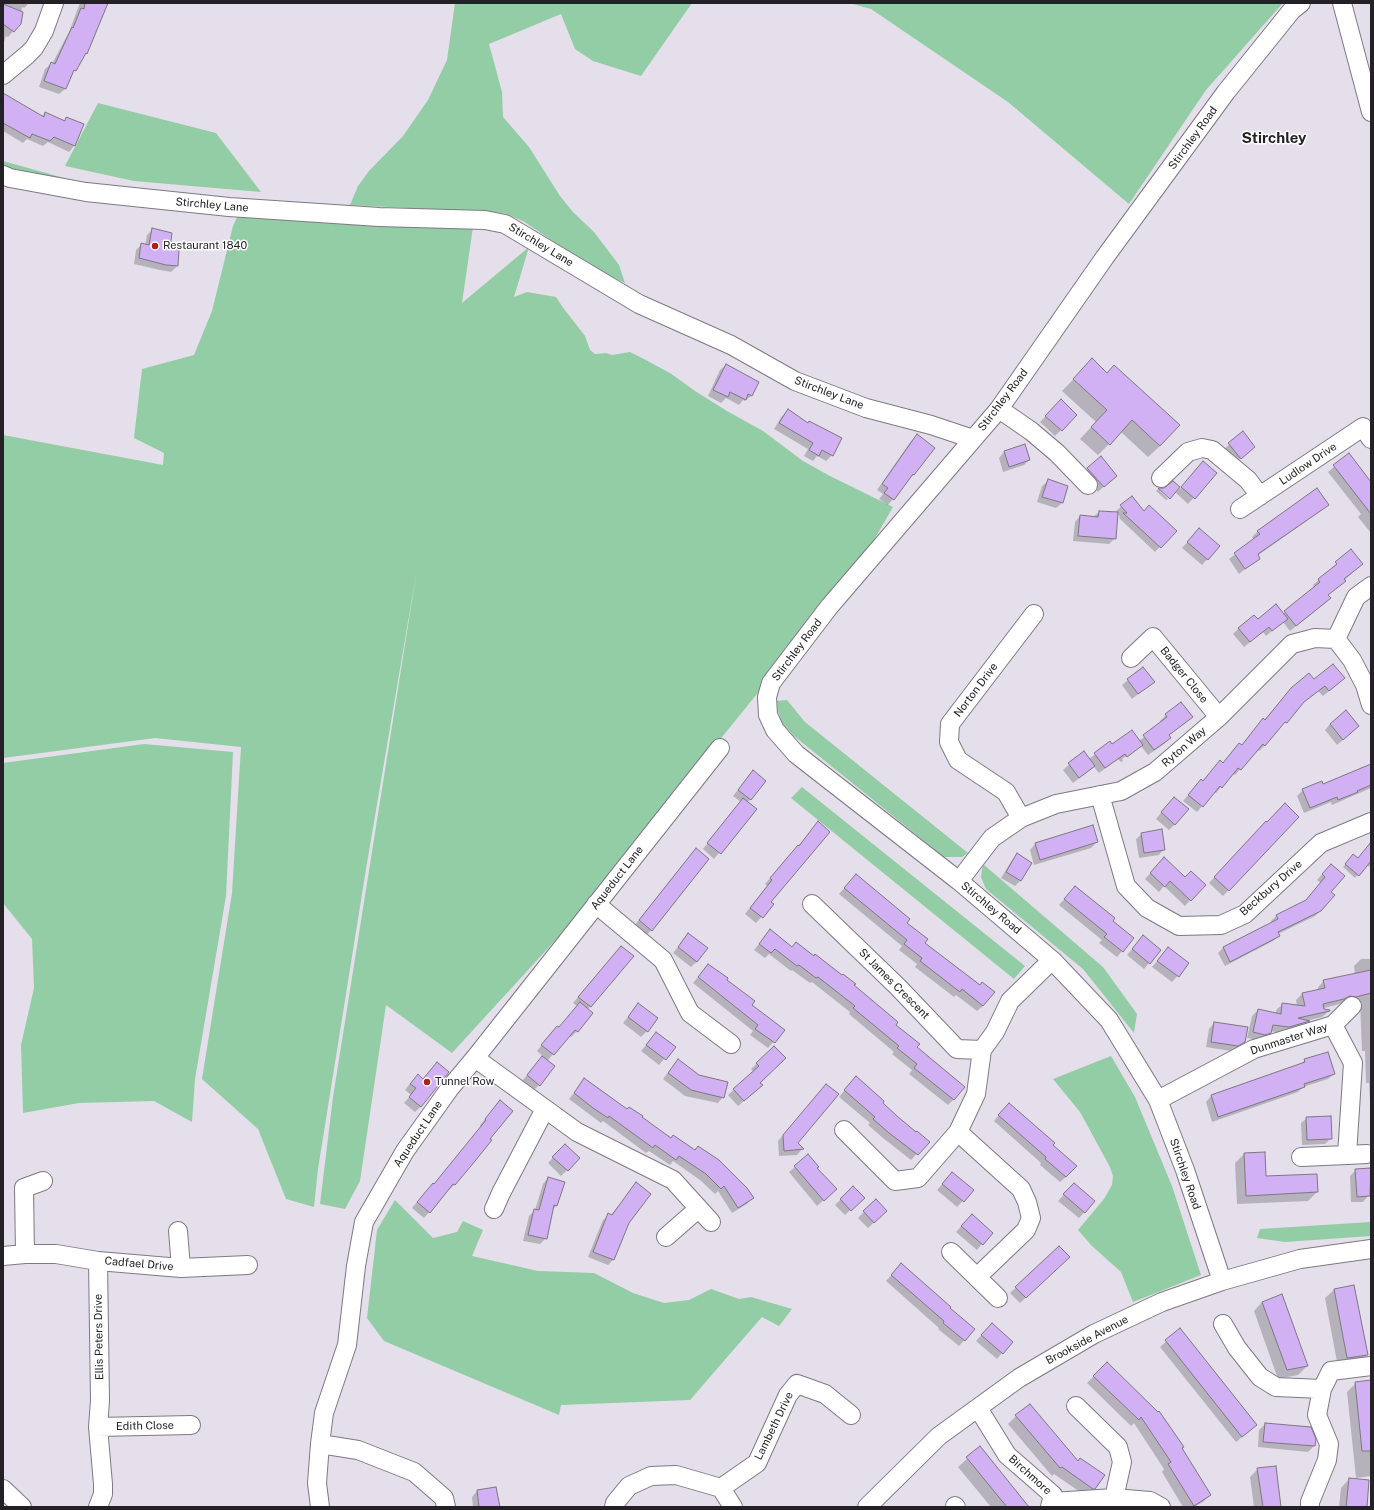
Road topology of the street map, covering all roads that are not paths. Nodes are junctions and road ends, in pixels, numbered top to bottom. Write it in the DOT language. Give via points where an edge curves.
graph roads {
  1 [pos="54,3"];
  2 [pos="1301,3"];
  3 [pos="1342,3"];
  4 [pos="3,75"];
  5 [pos="1371,112"];
  6 [pos="3,175"];
  7 [pos="999,409"];
  8 [pos="973,439"];
  9 [pos="1371,439"];
  10 [pos="1161,478"];
  11 [pos="1088,485"];
  12 [pos="1260,496"];
  13 [pos="1240,509"];
  14 [pos="1371,586"];
  15 [pos="1034,614"];
  16 [pos="1336,639"];
  17 [pos="1131,658"];
  18 [pos="1371,705"];
  19 [pos="1219,717"];
  20 [pos="720,748"];
  21 [pos="1100,795"];
  22 [pos="1021,818"];
  23 [pos="1371,822"];
  24 [pos="958,881"];
  25 [pos="596,904"];
  26 [pos="812,904"];
  27 [pos="1052,960"];
  28 [pos="1352,1006"];
  29 [pos="1333,1025"];
  30 [pos="731,1044"];
  31 [pos="982,1050"];
  32 [pos="475,1058"];
  33 [pos="1158,1100"];
  34 [pos="545,1109"];
  35 [pos="844,1130"];
  36 [pos="958,1132"];
  37 [pos="1367,1154"];
  38 [pos="1347,1155"];
  39 [pos="1301,1157"];
  40 [pos="43,1181"];
  41 [pos="494,1209"];
  42 [pos="698,1209"];
  43 [pos="711,1222"];
  44 [pos="178,1231"];
  45 [pos="666,1237"];
  46 [pos="1371,1249"];
  47 [pos="950,1252"];
  48 [pos="25,1254"];
  49 [pos="3,1256"];
  50 [pos="98,1261"];
  51 [pos="248,1265"];
  52 [pos="181,1268"];
  53 [pos="977,1276"];
  54 [pos="1222,1281"];
  55 [pos="998,1298"];
  56 [pos="1224,1324"];
  57 [pos="1371,1366"];
  58 [pos="1322,1389"];
  59 [pos="1076,1406"];
  60 [pos="978,1408"];
  61 [pos="851,1415"];
  62 [pos="191,1425"];
  63 [pos="98,1427"];
  64 [pos="320,1444"];
  65 [pos="721,1488"];
  66 [pos="3,1489"];
  67 [pos="1114,1498"];
  68 [pos="1051,1505"];
  69 [pos="22,1507"];
  70 [pos="98,1507"];
  71 [pos="320,1507"];
  72 [pos="446,1507"];
  73 [pos="614,1507"];
  74 [pos="733,1507"];
  75 [pos="867,1507"];
  76 [pos="1161,1507"];
  77 [pos="1310,1507"];
  1 -- 4 [label="street" via="44,31 34,48"];
  2 -- 7 [label="street, Stirchley Road" via="1292,10 1222,98 1105,257"];
  3 -- 5 [label="street"];
  6 -- 8 [label="street, Stirchley Lane" via="101,194 243,208 379,217 485,220 505,224 639,304 731,345 795,381 866,408"];
  7 -- 8 [label="street, Stirchley Road"];
  7 -- 11 [label="street" via="1058,452"];
  8 -- 24 [label="street, Stirchley Road" via="829,607 771,683 767,697 768,715 775,730 796,754"];
  9 -- 12 [label="street, Ludlow Drive" via="1363,427"];
  10 -- 12 [label="street" via="1188,452 1202,448 1212,450 1243,475"];
  12 -- 13 [label="street, Ludlow Drive"];
  14 -- 16 [label="street" via="1356,597"];
  15 -- 22 [label="street, Norton Drive" via="950,724 949,742 958,760 1006,792"];
  16 -- 18 [label="street" via="1352,660 1365,685"];
  16 -- 19 [label="street, Ryton Way" via="1315,638 1292,644"];
  17 -- 19 [label="street, Badger Close" via="1153,637"];
  19 -- 21 [label="street, Ryton Way" via="1155,772 1121,791"];
  20 -- 25 [label="street, Aqueduct Lane"];
  21 -- 22 [label="street, Ryton Way" via="1056,804"];
  21 -- 23 [label="street, Beckbury Drive" via="1126,886 1147,908 1179,926 1221,925 1245,914 1322,843"];
  22 -- 24 [label="street, Ryton Way" via="992,838"];
  24 -- 27 [label="street, Stirchley Road"];
  25 -- 30 [label="street" via="663,960 690,1013"];
  25 -- 32 [label="street, Aqueduct Lane"];
  26 -- 31 [label="street, St James Crescent" via="898,986 957,1049"];
  27 -- 31 [label="street" via="1010,1001 995,1032"];
  27 -- 33 [label="street, Stirchley Road" via="1109,1020"];
  28 -- 29 [label="street, Dunmaster Way"];
  29 -- 33 [label="street, Dunmaster Way" via="1254,1049"];
  29 -- 38 [label="street" via="1353,1063"];
  31 -- 36 [label="street" via="976,1094"];
  32 -- 34 [label="street"];
  32 -- 64 [label="street, Aqueduct Lane" via="405,1150 364,1222 356,1266 348,1344 324,1413"];
  33 -- 54 [label="street, Stirchley Road" via="1185,1170"];
  34 -- 41 [label="street"];
  34 -- 42 [label="street" via="577,1132 673,1180"];
  35 -- 36 [label="street" via="895,1180 918,1178"];
  36 -- 53 [label="street" via="1021,1189 1031,1218 1026,1230"];
  37 -- 38 [label="street"];
  38 -- 39 [label="street"];
  40 -- 48 [label="street" via="24,1188"];
  42 -- 43 [label="street"];
  42 -- 45 [label="street"];
  44 -- 52 [label="street, Cadfael Drive"];
  46 -- 54 [label="street, Brookside Avenue" via="1300,1259"];
  47 -- 53 [label="street"];
  48 -- 49 [label="street"];
  48 -- 50 [label="street" via="56,1254"];
  50 -- 52 [label="street, Cadfael Drive"];
  50 -- 63 [label="street, Ellis Peters Drive"];
  51 -- 52 [label="street, Cadfael Drive"];
  53 -- 55 [label="street"];
  54 -- 60 [label="street, Brookside Avenue" via="1162,1302 1094,1334 1019,1378"];
  56 -- 58 [label="street" via="1237,1348 1260,1377 1276,1388"];
  57 -- 58 [label="street" via="1331,1372"];
  58 -- 77 [label="street" via="1317,1415 1329,1444 1327,1460"];
  59 -- 67 [label="street" via="1118,1447 1122,1462"];
  60 -- 68 [label="street, Birchmore" via="1007,1455 1053,1495"];
  60 -- 75 [label="street, Brookside Avenue" via="939,1436"];
  61 -- 65 [label="street, Lambeth Drive" via="825,1394 797,1384 788,1395 757,1463"];
  62 -- 63 [label="street, Edith Close"];
  63 -- 70 [label="street, Ellis Peters Drive" via="104,1484"];
  64 -- 71 [label="street, Aqueduct Lane" via="317,1484"];
  64 -- 72 [label="street" via="358,1450 414,1472 444,1498"];
  65 -- 73 [label="street" via="676,1475 651,1476 629,1486"];
  65 -- 74 [label="street"];
  66 -- 69 [label="street"];
  67 -- 68 [label="street, Birchmore"];
  67 -- 76 [label="street, Birchmore" via="1150,1501"];
}
